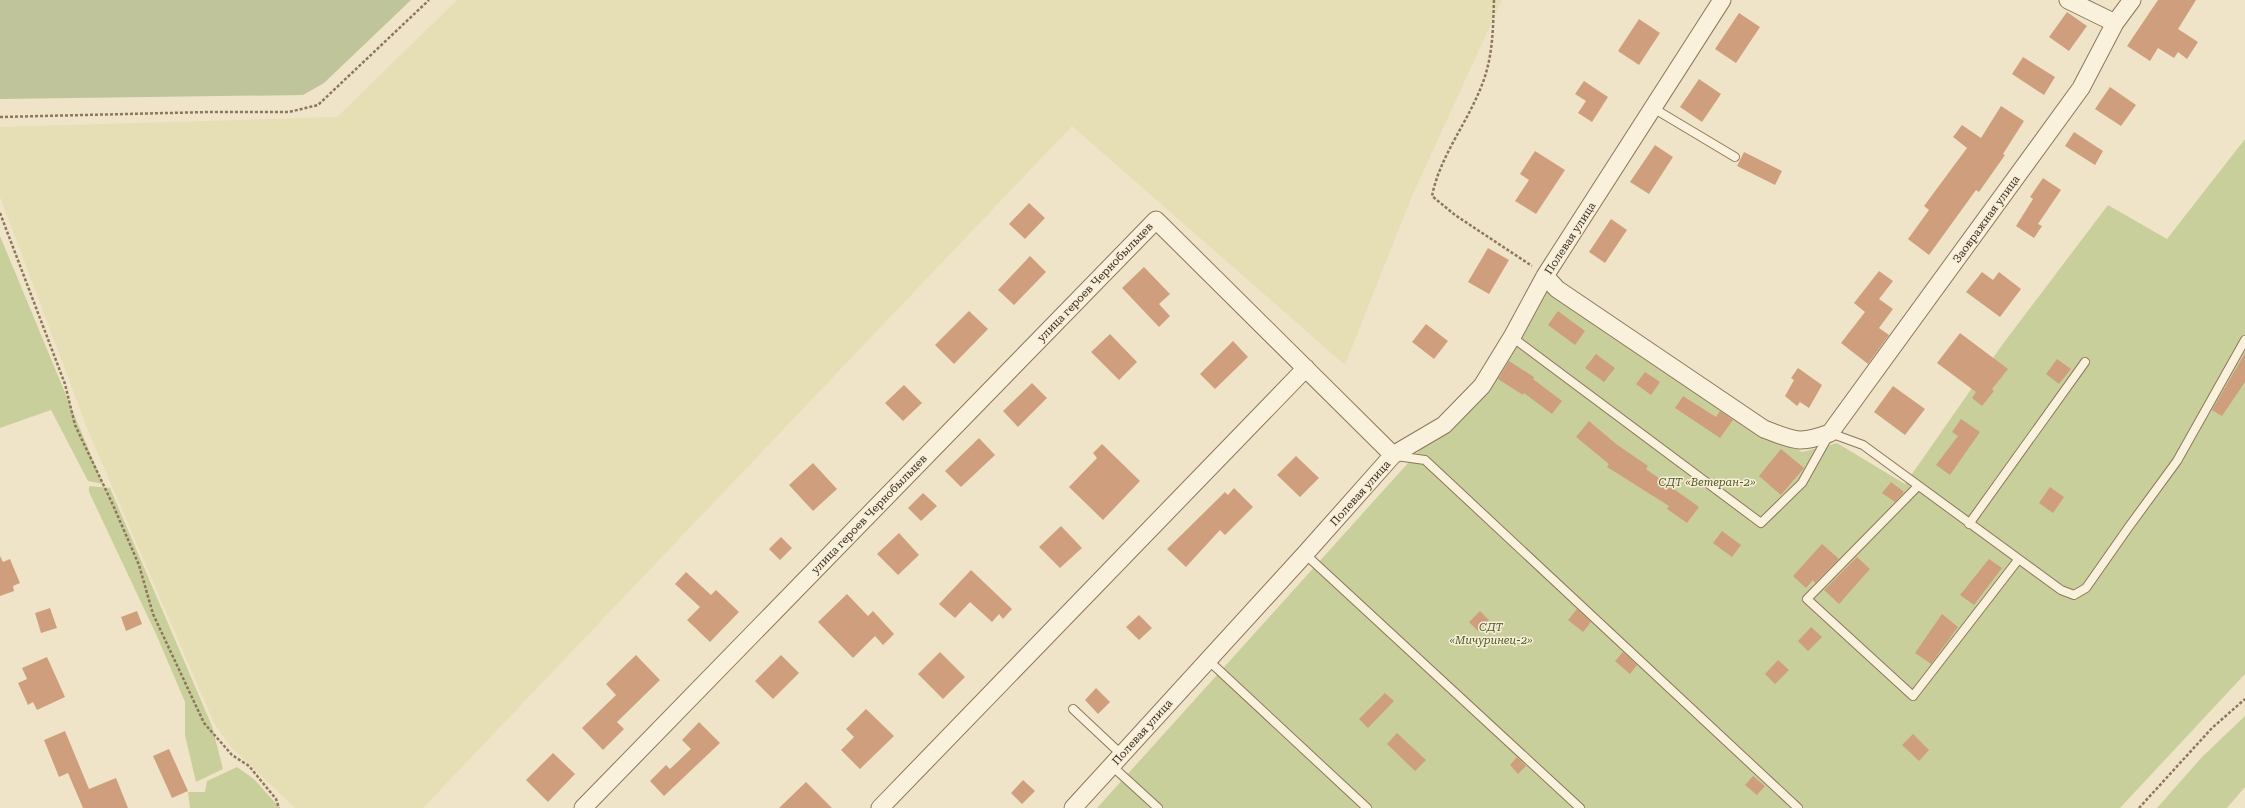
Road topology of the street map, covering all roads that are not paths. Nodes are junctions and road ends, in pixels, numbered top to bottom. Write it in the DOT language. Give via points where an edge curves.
graph roads {
  1 [pos="1722,0"];
  2 [pos="2068,0"];
  3 [pos="2132,0"];
  4 [pos="2116,23"];
  5 [pos="1653,108"];
  6 [pos="1735,157"];
  7 [pos="1545,276"];
  8 [pos="1512,337"];
  9 [pos="2245,340"];
  10 [pos="2085,362"];
  11 [pos="1306,368"];
  12 [pos="1830,433"];
  13 [pos="1393,456"];
  14 [pos="1918,486"];
  15 [pos="1969,524"];
  16 [pos="1306,554"];
  17 [pos="2018,560"];
  18 [pos="1208,660"];
  19 [pos="1073,709"];
  20 [pos="1117,760"];
  21 [pos="583,808"];
  22 [pos="880,808"];
  23 [pos="1073,808"];
  24 [pos="1158,808"];
  25 [pos="1368,808"];
  26 [pos="1580,808"];
  27 [pos="1798,808"];
  1 -- 5 [label="street, Полевая улица"];
  2 -- 4 [label="street"];
  3 -- 4 [label="street, Заовражная улица"];
  4 -- 12 [label="street, Заовражная улица" via="2081,88"];
  5 -- 6 [label="lane"];
  5 -- 7 [label="street, Полевая улица"];
  7 -- 8 [label="street, Полевая улица"];
  7 -- 12 [label="street" via="1557,289 1764,429 1792,439 1808,441"];
  8 -- 12 [label="lane" via="1761,523 1802,483"];
  8 -- 13 [label="street, Полевая улица" via="1482,386 1444,425"];
  9 -- 17 [label="lane" via="2177,461 2086,588 2074,596"];
  10 -- 15 [label="lane"];
  11 -- 13 [label="street"];
  11 -- 21 [label="street, улица героев Чернобыльцев" via="1156,220"];
  11 -- 22 [label="street"];
  12 -- 14 [label="lane" via="1863,445"];
  13 -- 16 [label="street, Полевая улица"];
  13 -- 27 [label="lane" via="1425,460"];
  14 -- 15 [label="lane"];
  14 -- 17 [label="lane" via="1807,599 1914,696"];
  15 -- 17 [label="lane"];
  16 -- 18 [label="street, Полевая улица"];
  16 -- 26 [label="lane"];
  18 -- 20 [label="street, Полевая улица"];
  18 -- 25 [label="lane"];
  19 -- 20 [label="lane"];
  20 -- 23 [label="street, Полевая улица"];
  20 -- 24 [label="lane"];
}
